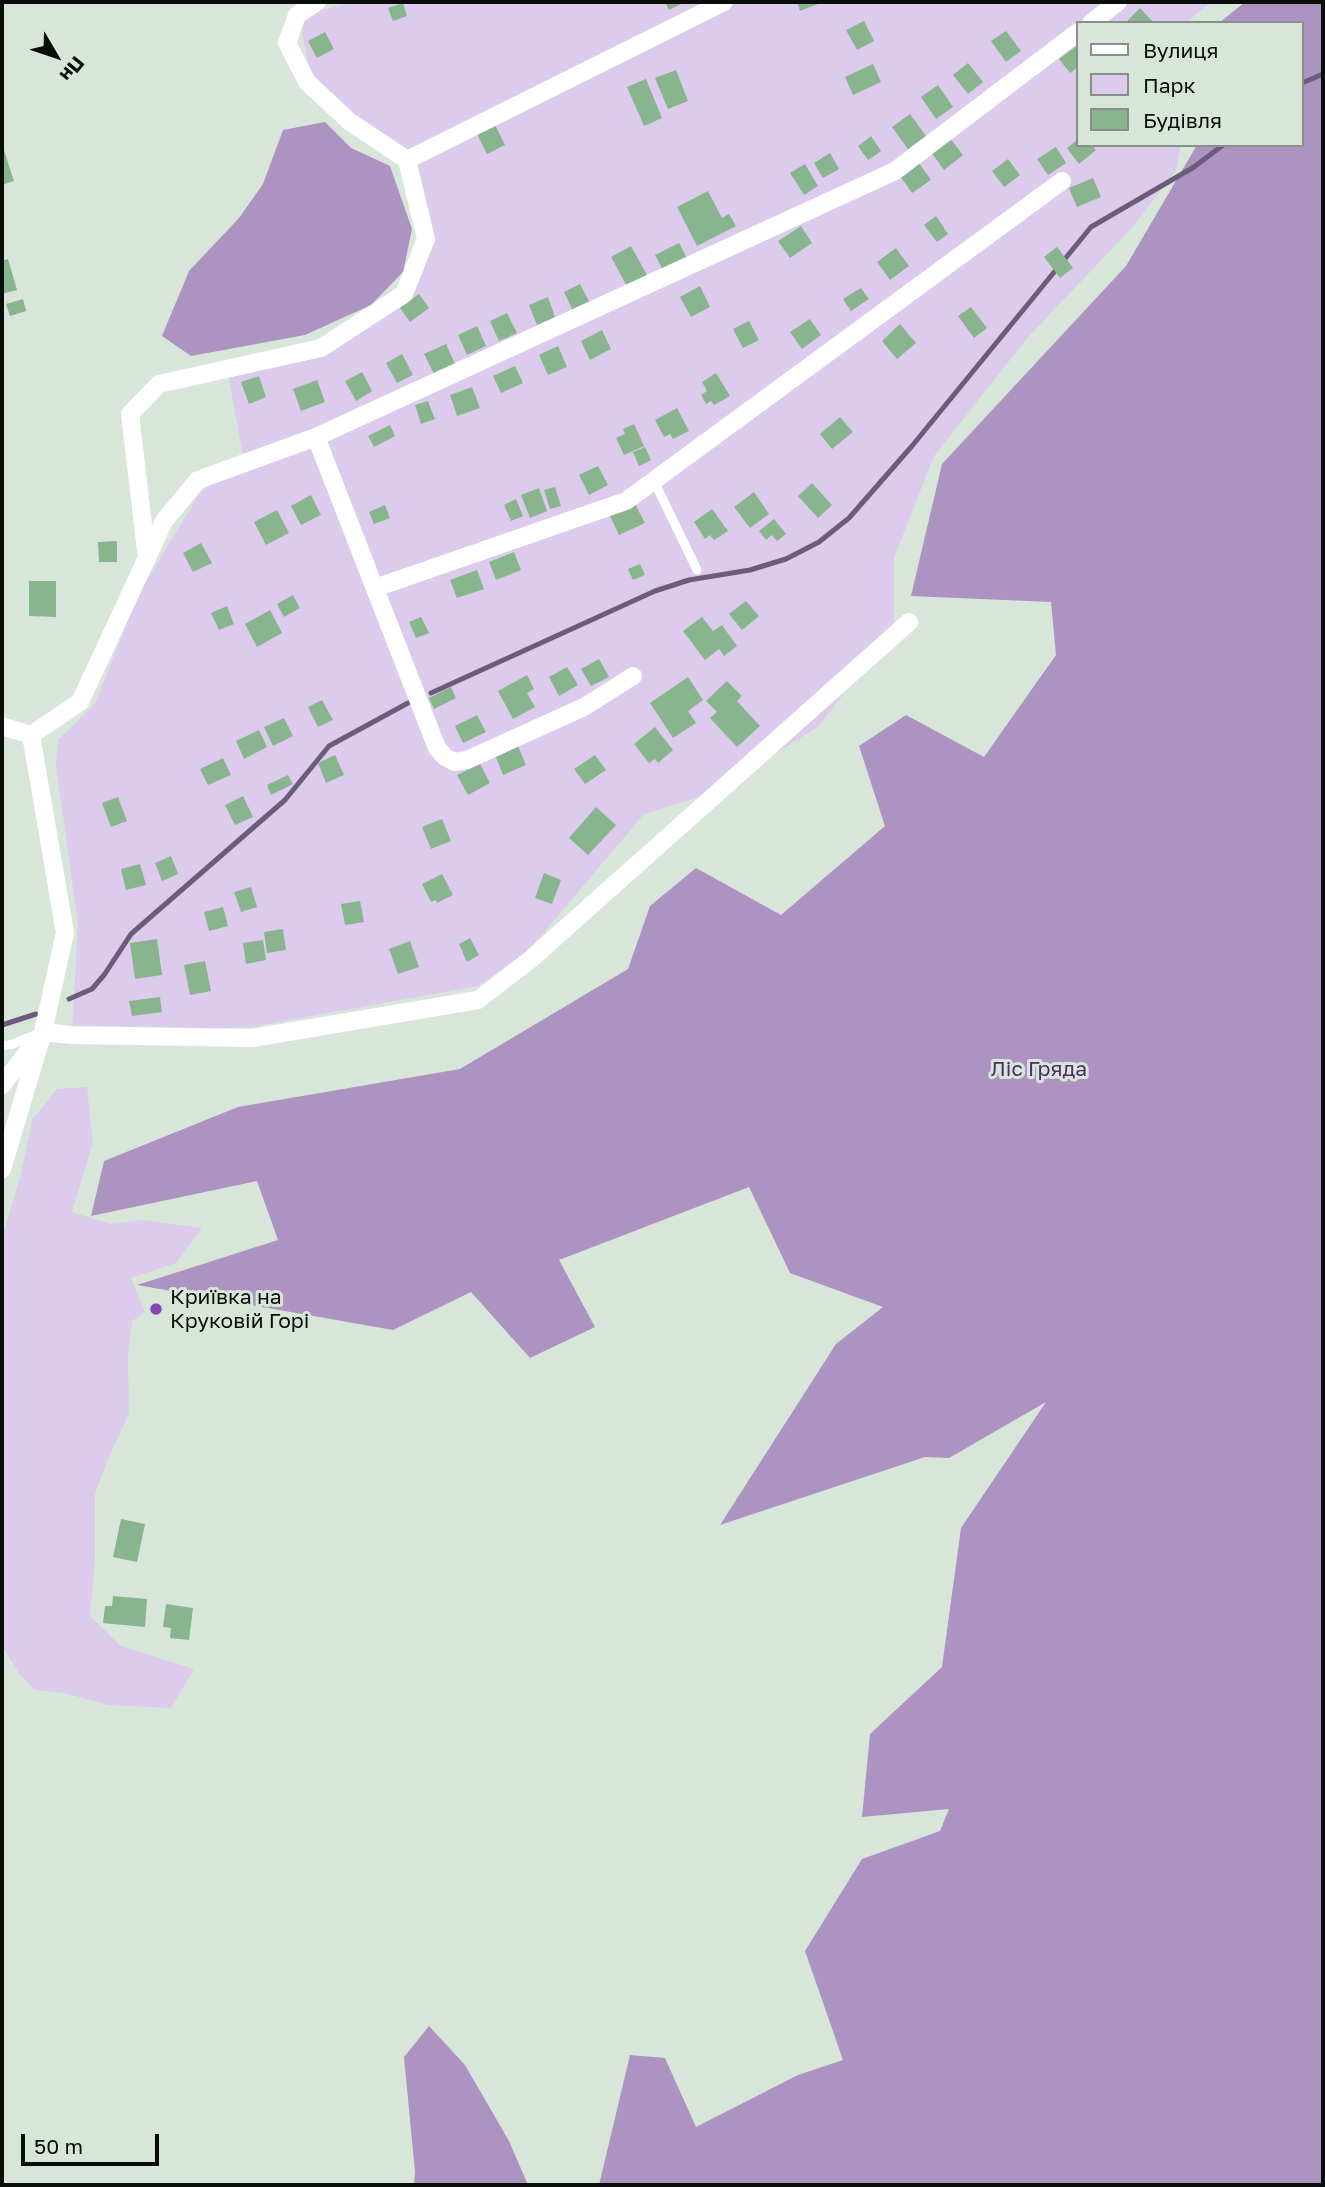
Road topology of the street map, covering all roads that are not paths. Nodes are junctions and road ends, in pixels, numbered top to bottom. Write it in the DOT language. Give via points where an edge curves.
graph roads {
  1 [pos="317,2"];
  2 [pos="724,2"];
  3 [pos="1118,2"];
  4 [pos="1094,21"];
  5 [pos="1076,34"];
  6 [pos="407,160"];
  7 [pos="1062,181"];
  8 [pos="316,437"];
  9 [pos="654,481"];
  10 [pos="147,559"];
  11 [pos="697,570"];
  12 [pos="375,588"];
  13 [pos="909,622"];
  14 [pos="633,676"];
  15 [pos="2,726"];
  16 [pos="31,735"];
  17 [pos="43,1032"];
  18 [pos="2,1046"];
  19 [pos="2,1085"];
  20 [pos="2,1169"];
  1 -- 6 [label="street" via="297,15 288,43 307,82 350,122"];
  2 -- 6 [label="street"];
  3 -- 4 [label="street"];
  5 -- 8 [label="street" via="895,171"];
  6 -- 10 [label="street" via="426,239 404,294 321,348 159,384 130,414"];
  7 -- 9 [label="street"];
  8 -- 10 [label="street" via="198,480 164,521"];
  8 -- 12 [label="street"];
  9 -- 11 [label="lane"];
  9 -- 12 [label="street" via="626,501"];
  10 -- 16 [label="street" via="80,702"];
  12 -- 14 [label="street" via="437,748 455,762 584,707"];
  13 -- 17 [label="street" via="531,959 478,1000 252,1038"];
  15 -- 16 [label="street"];
  16 -- 17 [label="street" via="65,933"];
  17 -- 18 [label="lane"];
  17 -- 19 [label="street"];
  17 -- 20 [label="street"];
}
